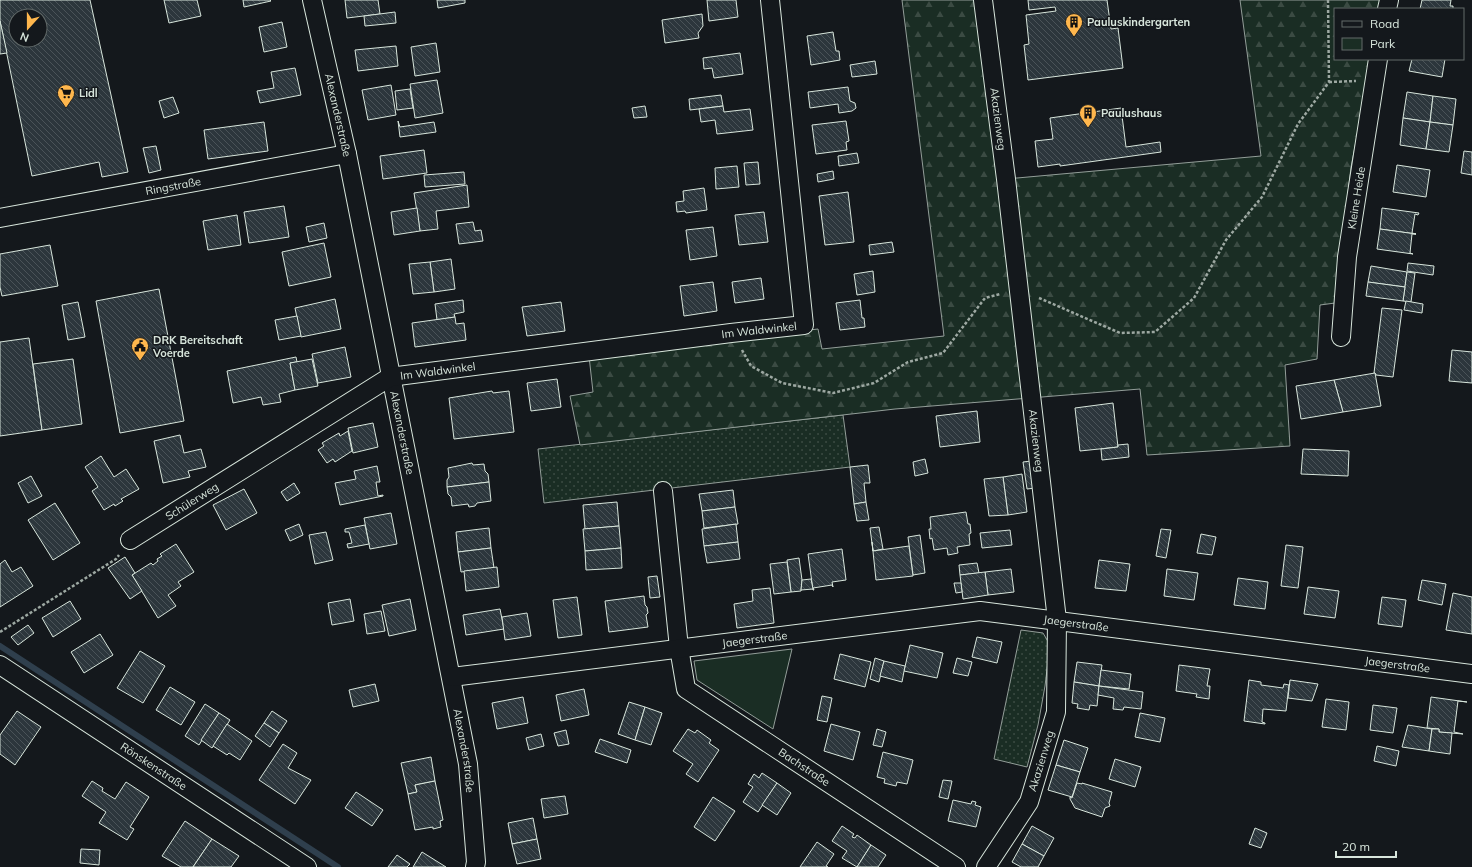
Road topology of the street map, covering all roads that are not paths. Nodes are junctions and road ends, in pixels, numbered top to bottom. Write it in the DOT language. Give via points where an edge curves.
graph roads {
  1 [pos="312,0"];
  2 [pos="770,0"];
  3 [pos="983,0"];
  4 [pos="1378,60"];
  5 [pos="346,154"];
  6 [pos="0,218"];
  7 [pos="1342,337"];
  8 [pos="390,377"];
  9 [pos="663,491"];
  10 [pos="130,540"];
  11 [pos="1057,620"];
  12 [pos="679,648"];
  13 [pos="0,665"];
  14 [pos="1472,674"];
  15 [pos="452,677"];
  16 [pos="307,867"];
  17 [pos="475,867"];
  18 [pos="956,867"];
  19 [pos="986,867"];
  1 -- 5 [label="street, Alexanderstraße"];
  2 -- 8 [label="street, Im Waldwinkel" via="804,325"];
  3 -- 11 [label="street, Akazienweg"];
  4 -- 7 [label="street, Kleine Heide" via="1347,257"];
  5 -- 6 [label="street, Ringstraße"];
  5 -- 8 [label="street, Alexanderstraße"];
  8 -- 10 [label="street, Schülerweg"];
  8 -- 15 [label="street, Alexanderstraße"];
  9 -- 12 [label="street"];
  11 -- 12 [label="street, Jaegerstraße" via="980,611"];
  11 -- 14 [label="street, Jaegerstraße"];
  11 -- 19 [label="street, Akazienweg" via="1056,712 1029,802"];
  12 -- 15 [label="street, Jaegerstraße"];
  12 -- 18 [label="street, Bachstraße" via="686,689"];
  13 -- 16 [label="street, Rönskenstraße"];
  15 -- 17 [label="street, Alexanderstraße" via="468,764"];
}
